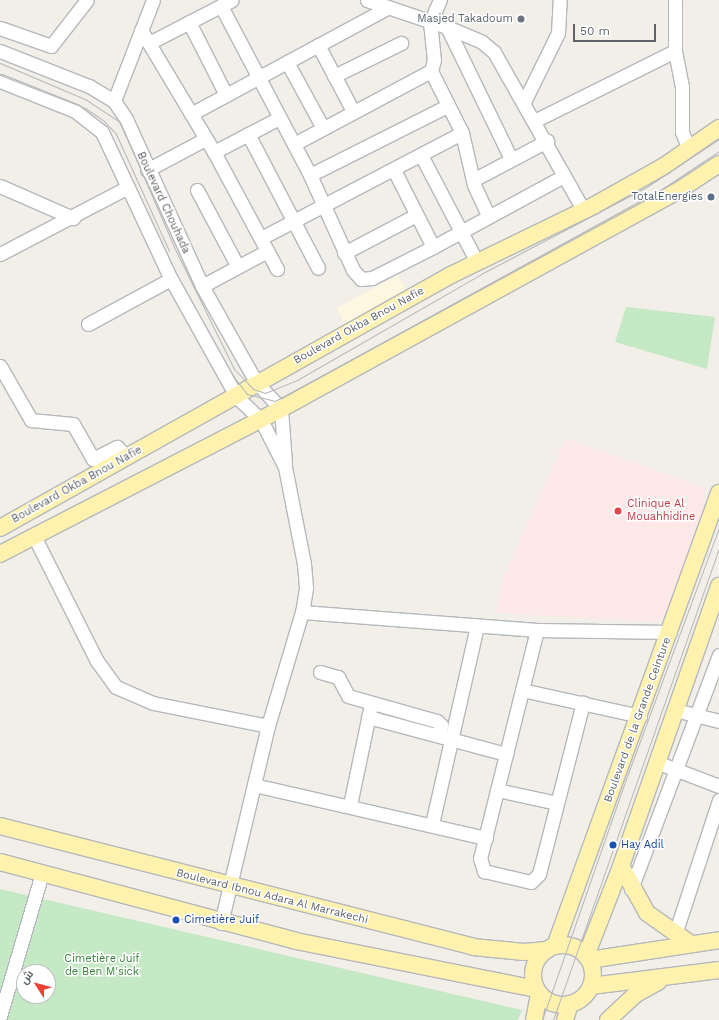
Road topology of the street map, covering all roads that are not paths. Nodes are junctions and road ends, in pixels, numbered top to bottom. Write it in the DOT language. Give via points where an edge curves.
graph roads {
  1 [pos="153,0"];
  2 [pos="367,0"];
  3 [pos="440,0"];
  4 [pos="560,0"];
  5 [pos="675,0"];
  6 [pos="80,2"];
  7 [pos="226,3"];
  8 [pos="387,8"];
  9 [pos="189,22"];
  10 [pos="430,23"];
  11 [pos="447,27"];
  12 [pos="0,28"];
  13 [pos="141,30"];
  14 [pos="149,43"];
  15 [pos="401,43"];
  16 [pos="318,46"];
  17 [pos="0,51"];
  18 [pos="674,51"];
  19 [pos="287,62"];
  20 [pos="431,71"];
  21 [pos="334,76"];
  22 [pos="259,77"];
  23 [pos="0,81"];
  24 [pos="226,95"];
  25 [pos="114,100"];
  26 [pos="524,102"];
  27 [pos="447,106"];
  28 [pos="353,112"];
  29 [pos="191,114"];
  30 [pos="279,118"];
  31 [pos="534,121"];
  32 [pos="323,128"];
  33 [pos="719,128"];
  34 [pos="462,133"];
  35 [pos="248,134"];
  36 [pos="205,139"];
  37 [pos="547,141"];
  38 [pos="294,144"];
  39 [pos="690,149"];
  40 [pos="214,152"];
  41 [pos="421,155"];
  42 [pos="511,159"];
  43 [pos="719,164"];
  44 [pos="147,170"];
  45 [pos="394,170"];
  46 [pos="310,175"];
  47 [pos="564,176"];
  48 [pos="473,180"];
  49 [pos="0,186"];
  50 [pos="128,187"];
  51 [pos="197,190"];
  52 [pos="323,206"];
  53 [pos="584,211"];
  54 [pos="416,215"];
  55 [pos="488,215"];
  56 [pos="73,218"];
  57 [pos="293,221"];
  58 [pos="463,231"];
  59 [pos="261,238"];
  60 [pos="432,247"];
  61 [pos="267,251"];
  62 [pos="344,253"];
  63 [pos="0,254"];
  64 [pos="477,262"];
  65 [pos="238,267"];
  66 [pos="318,268"];
  67 [pos="277,269"];
  68 [pos="171,279"];
  69 [pos="202,286"];
  70 [pos="88,324"];
  71 [pos="0,366"];
  72 [pos="256,382"];
  73 [pos="236,396"];
  74 [pos="281,409"];
  75 [pos="261,420"];
  76 [pos="96,465"];
  77 [pos="285,467"];
  78 [pos="719,493"];
  79 [pos="0,528"];
  80 [pos="34,536"];
  81 [pos="0,554"];
  82 [pos="719,586"];
  83 [pos="302,612"];
  84 [pos="477,626"];
  85 [pos="537,630"];
  86 [pos="670,632"];
  87 [pos="719,655"];
  88 [pos="320,672"];
  89 [pos="522,690"];
  90 [pos="583,703"];
  91 [pos="369,710"];
  92 [pos="675,710"];
  93 [pos="640,716"];
  94 [pos="697,716"];
  95 [pos="719,721"];
  96 [pos="268,726"];
  97 [pos="453,738"];
  98 [pos="506,754"];
  99 [pos="656,762"];
  100 [pos="678,771"];
  101 [pos="254,785"];
  102 [pos="719,786"];
  103 [pos="497,790"];
  104 [pos="719,800"];
  105 [pos="557,803"];
  106 [pos="350,805"];
  107 [pos="432,824"];
  108 [pos="0,826"];
  109 [pos="486,838"];
  110 [pos="0,862"];
  111 [pos="621,866"];
  112 [pos="42,873"];
  113 [pos="230,887"];
  114 [pos="631,889"];
  115 [pos="221,923"];
  116 [pos="675,934"];
  117 [pos="719,940"];
  118 [pos="691,944"];
  119 [pos="551,948"];
  120 [pos="587,958"];
  121 [pos="719,970"];
  122 [pos="666,978"];
  123 [pos="591,986"];
  124 [pos="538,991"];
  125 [pos="570,1004"];
  126 [pos="0,1013"];
  127 [pos="534,1020"];
  128 [pos="565,1020"];
  129 [pos="608,1020"];
  1 -- 13 [label="street"];
  2 -- 8 [label="street"];
  3 -- 10 [label="street"];
  4 -- 26 [label="street" via="558,34"];
  5 -- 18 [label="street"];
  6 -- 12 [label="street" via="51,46"];
  7 -- 9 [label="street"];
  7 -- 22 [label="street"];
  8 -- 10 [label="street"];
  8 -- 16 [label="street"];
  9 -- 14 [label="street"];
  9 -- 24 [label="street"];
  10 -- 11 [label="street"];
  10 -- 20 [label="street" via="434,60"];
  11 -- 26 [label="street" via="482,42 494,52"];
  11 -- 42 [label="street"];
  13 -- 14 [label="street"];
  13 -- 25 [label="street"];
  14 -- 29 [label="street"];
  15 -- 21 [label="street"];
  16 -- 19 [label="street"];
  16 -- 21 [label="street"];
  17 -- 25 [label="street, Boulevard Chouhada" via="89,86"];
  18 -- 31 [label="street"];
  18 -- 39 [label="street" via="682,86 682,132"];
  19 -- 22 [label="street"];
  19 -- 32 [label="street"];
  20 -- 27 [label="street"];
  20 -- 28 [label="street"];
  21 -- 28 [label="street"];
  22 -- 24 [label="street"];
  22 -- 30 [label="street"];
  23 -- 50 [label="street" via="87,118 102,132"];
  24 -- 29 [label="street"];
  25 -- 44 [label="street, Boulevard Chouhada" via="126,119"];
  26 -- 31 [label="street"];
  27 -- 34 [label="street"];
  27 -- 46 [label="street"];
  28 -- 32 [label="street"];
  29 -- 36 [label="street"];
  30 -- 35 [label="street"];
  30 -- 38 [label="street"];
  31 -- 37 [label="street"];
  32 -- 38 [label="street"];
  33 -- 39 [label="main road, Boulevard Okba Bnou Nafie"];
  34 -- 41 [label="street"];
  34 -- 48 [label="street"];
  35 -- 40 [label="street"];
  35 -- 57 [label="street"];
  36 -- 40 [label="street"];
  36 -- 44 [label="street"];
  37 -- 42 [label="street"];
  37 -- 47 [label="street"];
  38 -- 46 [label="street"];
  39 -- 53 [label="main road, Boulevard Okba Bnou Nafie"];
  40 -- 59 [label="street"];
  41 -- 45 [label="street"];
  41 -- 58 [label="street"];
  42 -- 48 [label="street"];
  43 -- 74 [label="main road" via="678,191"];
  44 -- 69 [label="street, Boulevard Chouhada"];
  45 -- 52 [label="street"];
  45 -- 54 [label="street"];
  46 -- 52 [label="street"];
  47 -- 53 [label="street"];
  47 -- 55 [label="street"];
  48 -- 55 [label="street"];
  49 -- 56 [label="street"];
  50 -- 56 [label="street"];
  50 -- 68 [label="street"];
  51 -- 65 [label="street"];
  52 -- 57 [label="street"];
  52 -- 62 [label="street"];
  53 -- 64 [label="main road, Boulevard Okba Bnou Nafie"];
  54 -- 60 [label="street"];
  54 -- 62 [label="street"];
  55 -- 58 [label="street"];
  56 -- 63 [label="street"];
  57 -- 59 [label="street"];
  57 -- 66 [label="street"];
  58 -- 60 [label="street"];
  58 -- 64 [label="street"];
  59 -- 61 [label="street"];
  60 -- 62 [label="street" via="366,280 356,276"];
  61 -- 65 [label="street"];
  61 -- 67 [label="street"];
  64 -- 72 [label="main road, Boulevard Okba Bnou Nafie"];
  65 -- 69 [label="street"];
  68 -- 70 [label="street"];
  68 -- 73 [label="street"];
  69 -- 72 [label="street, Boulevard Chouhada"];
  71 -- 76 [label="street" via="31,420 73,424"];
  72 -- 73 [label="main road, Boulevard Okba Bnou Nafie"];
  72 -- 74 [label="street, Boulevard Chouhada"];
  73 -- 75 [label="street"];
  73 -- 76 [label="main road, Boulevard Okba Bnou Nafie" via="127,457"];
  74 -- 75 [label="main road"];
  74 -- 77 [label="street" via="286,436"];
  75 -- 77 [label="street"];
  75 -- 80 [label="main road"];
  76 -- 79 [label="main road, Boulevard Okba Bnou Nafie"];
  77 -- 83 [label="street" via="304,564 306,588"];
  78 -- 86 [label="main road, Boulevard de la Grande Ceinture"];
  80 -- 81 [label="main road"];
  80 -- 96 [label="street" via="97,661 116,687 153,702"];
  82 -- 92 [label="main road"];
  83 -- 84 [label="street"];
  83 -- 96 [label="street"];
  84 -- 85 [label="street"];
  84 -- 97 [label="street"];
  85 -- 86 [label="street"];
  85 -- 89 [label="street"];
  86 -- 93 [label="main road, Boulevard de la Grande Ceinture"];
  87 -- 94 [label="street"];
  88 -- 91 [label="street" via="338,677 348,696"];
  89 -- 90 [label="street"];
  89 -- 98 [label="street"];
  90 -- 93 [label="street"];
  90 -- 105 [label="street"];
  91 -- 97 [label="street"];
  91 -- 106 [label="street"];
  92 -- 94 [label="street"];
  92 -- 99 [label="main road"];
  93 -- 119 [label="main road, Boulevard de la Grande Ceinture"];
  94 -- 95 [label="street"];
  94 -- 100 [label="street"];
  96 -- 101 [label="street"];
  97 -- 98 [label="street"];
  97 -- 107 [label="street"];
  98 -- 103 [label="street"];
  99 -- 100 [label="street"];
  99 -- 111 [label="main road"];
  100 -- 102 [label="street"];
  100 -- 114 [label="street"];
  101 -- 106 [label="street"];
  101 -- 113 [label="street"];
  103 -- 105 [label="street"];
  103 -- 109 [label="street"];
  104 -- 116 [label="street"];
  105 -- 109 [label="street" via="539,874 531,882 484,871 480,858"];
  106 -- 107 [label="street"];
  107 -- 109 [label="street"];
  108 -- 113 [label="main road, Boulevard Ibnou Adara Al Marrakechi"];
  110 -- 112 [label="main road"];
  111 -- 114 [label="main road"];
  111 -- 120 [label="main road"];
  112 -- 115 [label="main road"];
  112 -- 126 [label="street"];
  113 -- 115 [label="street"];
  113 -- 119 [label="main road, Boulevard Ibnou Adara Al Marrakechi" via="473,947 512,952"];
  114 -- 116 [label="main road" via="647,913"];
  115 -- 124 [label="main road" via="428,970"];
  116 -- 118 [label="main road"];
  117 -- 118 [label="main road"];
  118 -- 120 [label="main road"];
  119 -- 120 [label="main road" via="571,946"];
  119 -- 124 [label="main road" via="536,961"];
  120 -- 123 [label="main road" via="593,972"];
  121 -- 122 [label="main road"];
  122 -- 123 [label="main road"];
  122 -- 129 [label="main road" via="636,994"];
  123 -- 125 [label="main road" via="580,1000"];
  124 -- 125 [label="main road" via="551,1003"];
  124 -- 127 [label="main road"];
  125 -- 128 [label="main road"];
}
